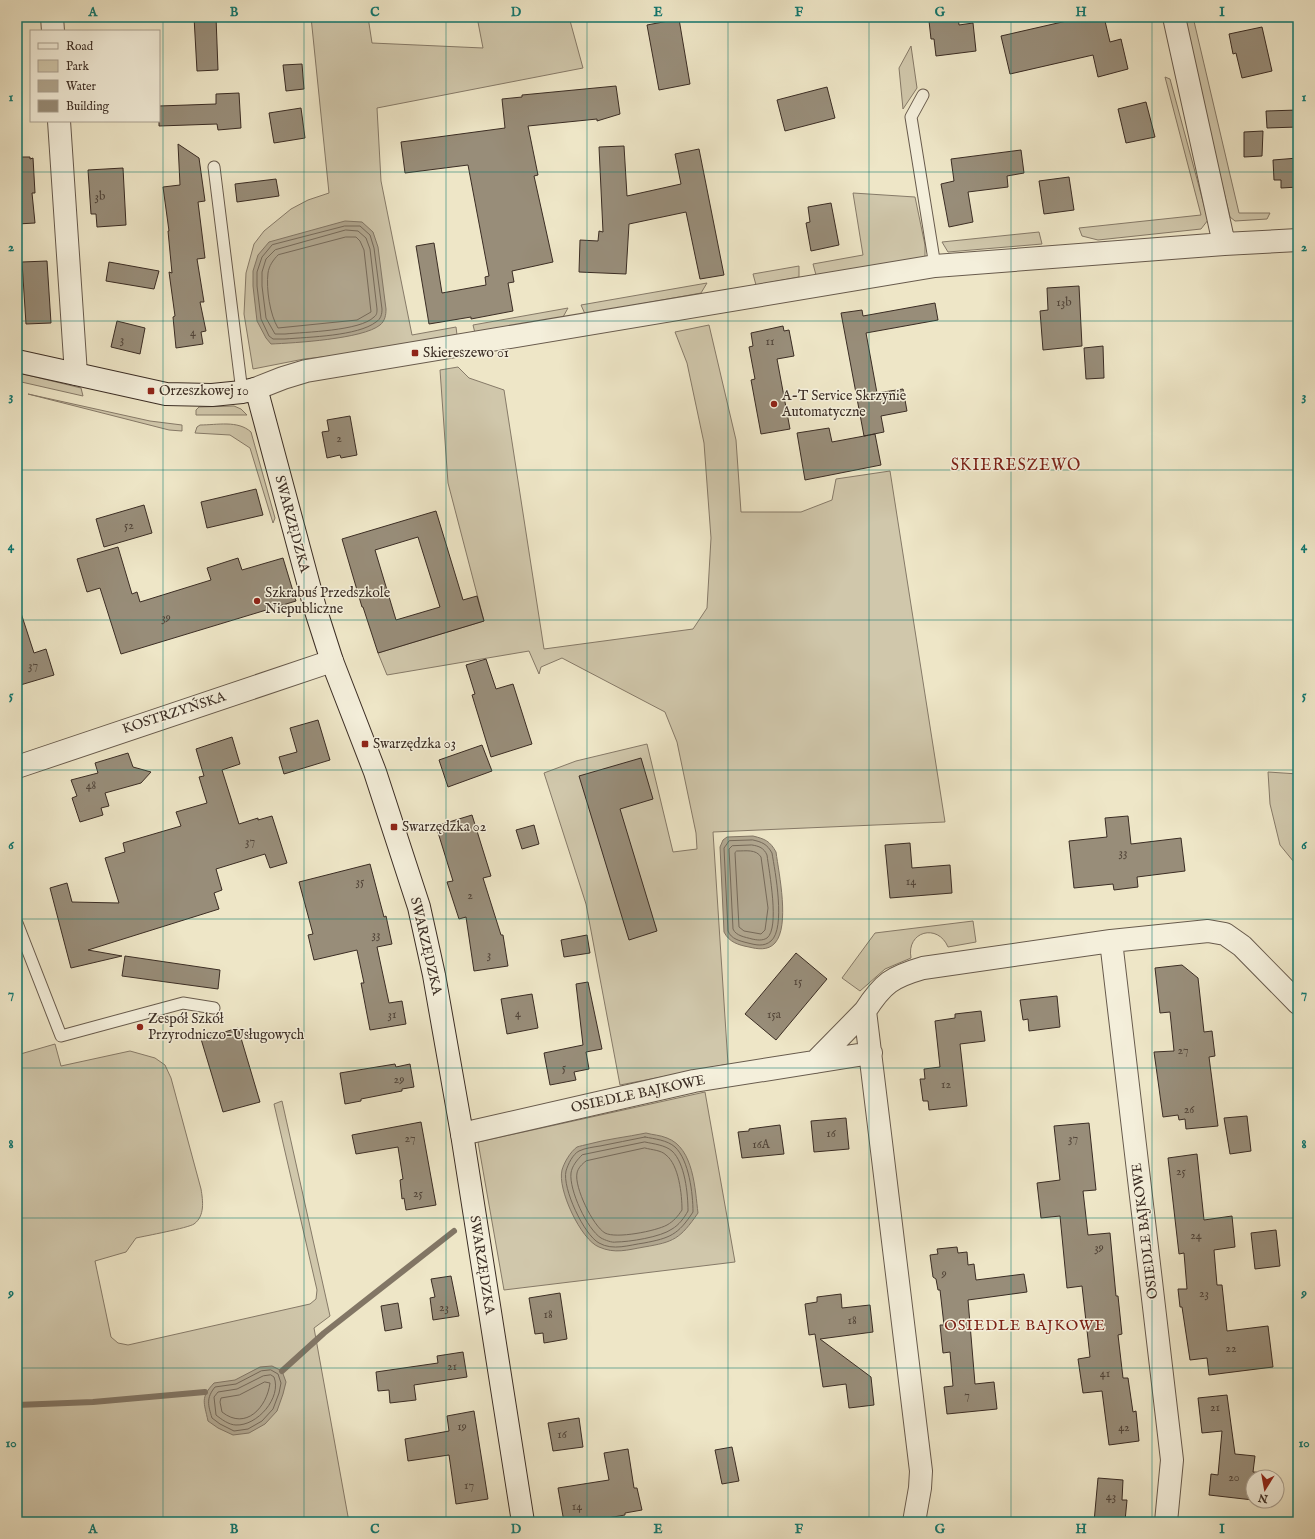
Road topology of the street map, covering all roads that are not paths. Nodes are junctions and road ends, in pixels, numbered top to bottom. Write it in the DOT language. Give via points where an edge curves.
graph roads {
  1 [pos="52,17"];
  2 [pos="1174,17"];
  3 [pos="53,30"];
  4 [pos="923,95"];
  5 [pos="59,122"];
  6 [pos="214,167"];
  7 [pos="1298,240"];
  8 [pos="1224,244"];
  9 [pos="935,266"];
  10 [pos="17,361"];
  11 [pos="76,374"];
  12 [pos="248,390"];
  13 [pos="332,661"];
  14 [pos="17,767"];
  15 [pos="18,927"];
  16 [pos="1111,941"];
  17 [pos="1298,1003"];
  18 [pos="214,1008"];
  19 [pos="866,1010"];
  20 [pos="871,1053"];
  21 [pos="815,1062"];
  22 [pos="462,1134"];
  23 [pos="523,1522"];
  24 [pos="914,1522"];
  25 [pos="1166,1522"];
  1 -- 3 [label="street"];
  2 -- 8 [label="street"];
  4 -- 9 [label="lane" via="912,117"];
  5 -- 11 [label="street"];
  6 -- 12 [label="lane"];
  7 -- 8 [label="street"];
  8 -- 9 [label="street"];
  9 -- 12 [label="street" via="306,371"];
  10 -- 11 [label="street"];
  11 -- 12 [label="street" via="166,394 212,395"];
  12 -- 13 [label="street, SWARZĘDZKA" via="259,399 315,608"];
  13 -- 14 [label="street, KOSTRZYŃSKA"];
  13 -- 22 [label="street, SWARZĘDZKA" via="367,751 419,907 434,975"];
  15 -- 18 [label="lane" via="61,1036 183,1003"];
  16 -- 17 [label="street" via="1208,931 1225,934 1242,946"];
  16 -- 19 [label="street" via="923,968 888,982 876,994"];
  16 -- 25 [label="street, OSIEDLE BAJKOWE" via="1172,1460"];
  19 -- 20 [label="street"];
  19 -- 21 [label="street"];
  20 -- 21 [label="street, OSIEDLE BAJKOWE"];
  20 -- 24 [label="street" via="921,1471"];
  21 -- 22 [label="street, OSIEDLE BAJKOWE" via="694,1081"];
  22 -- 23 [label="street, SWARZĘDZKA"];
}
